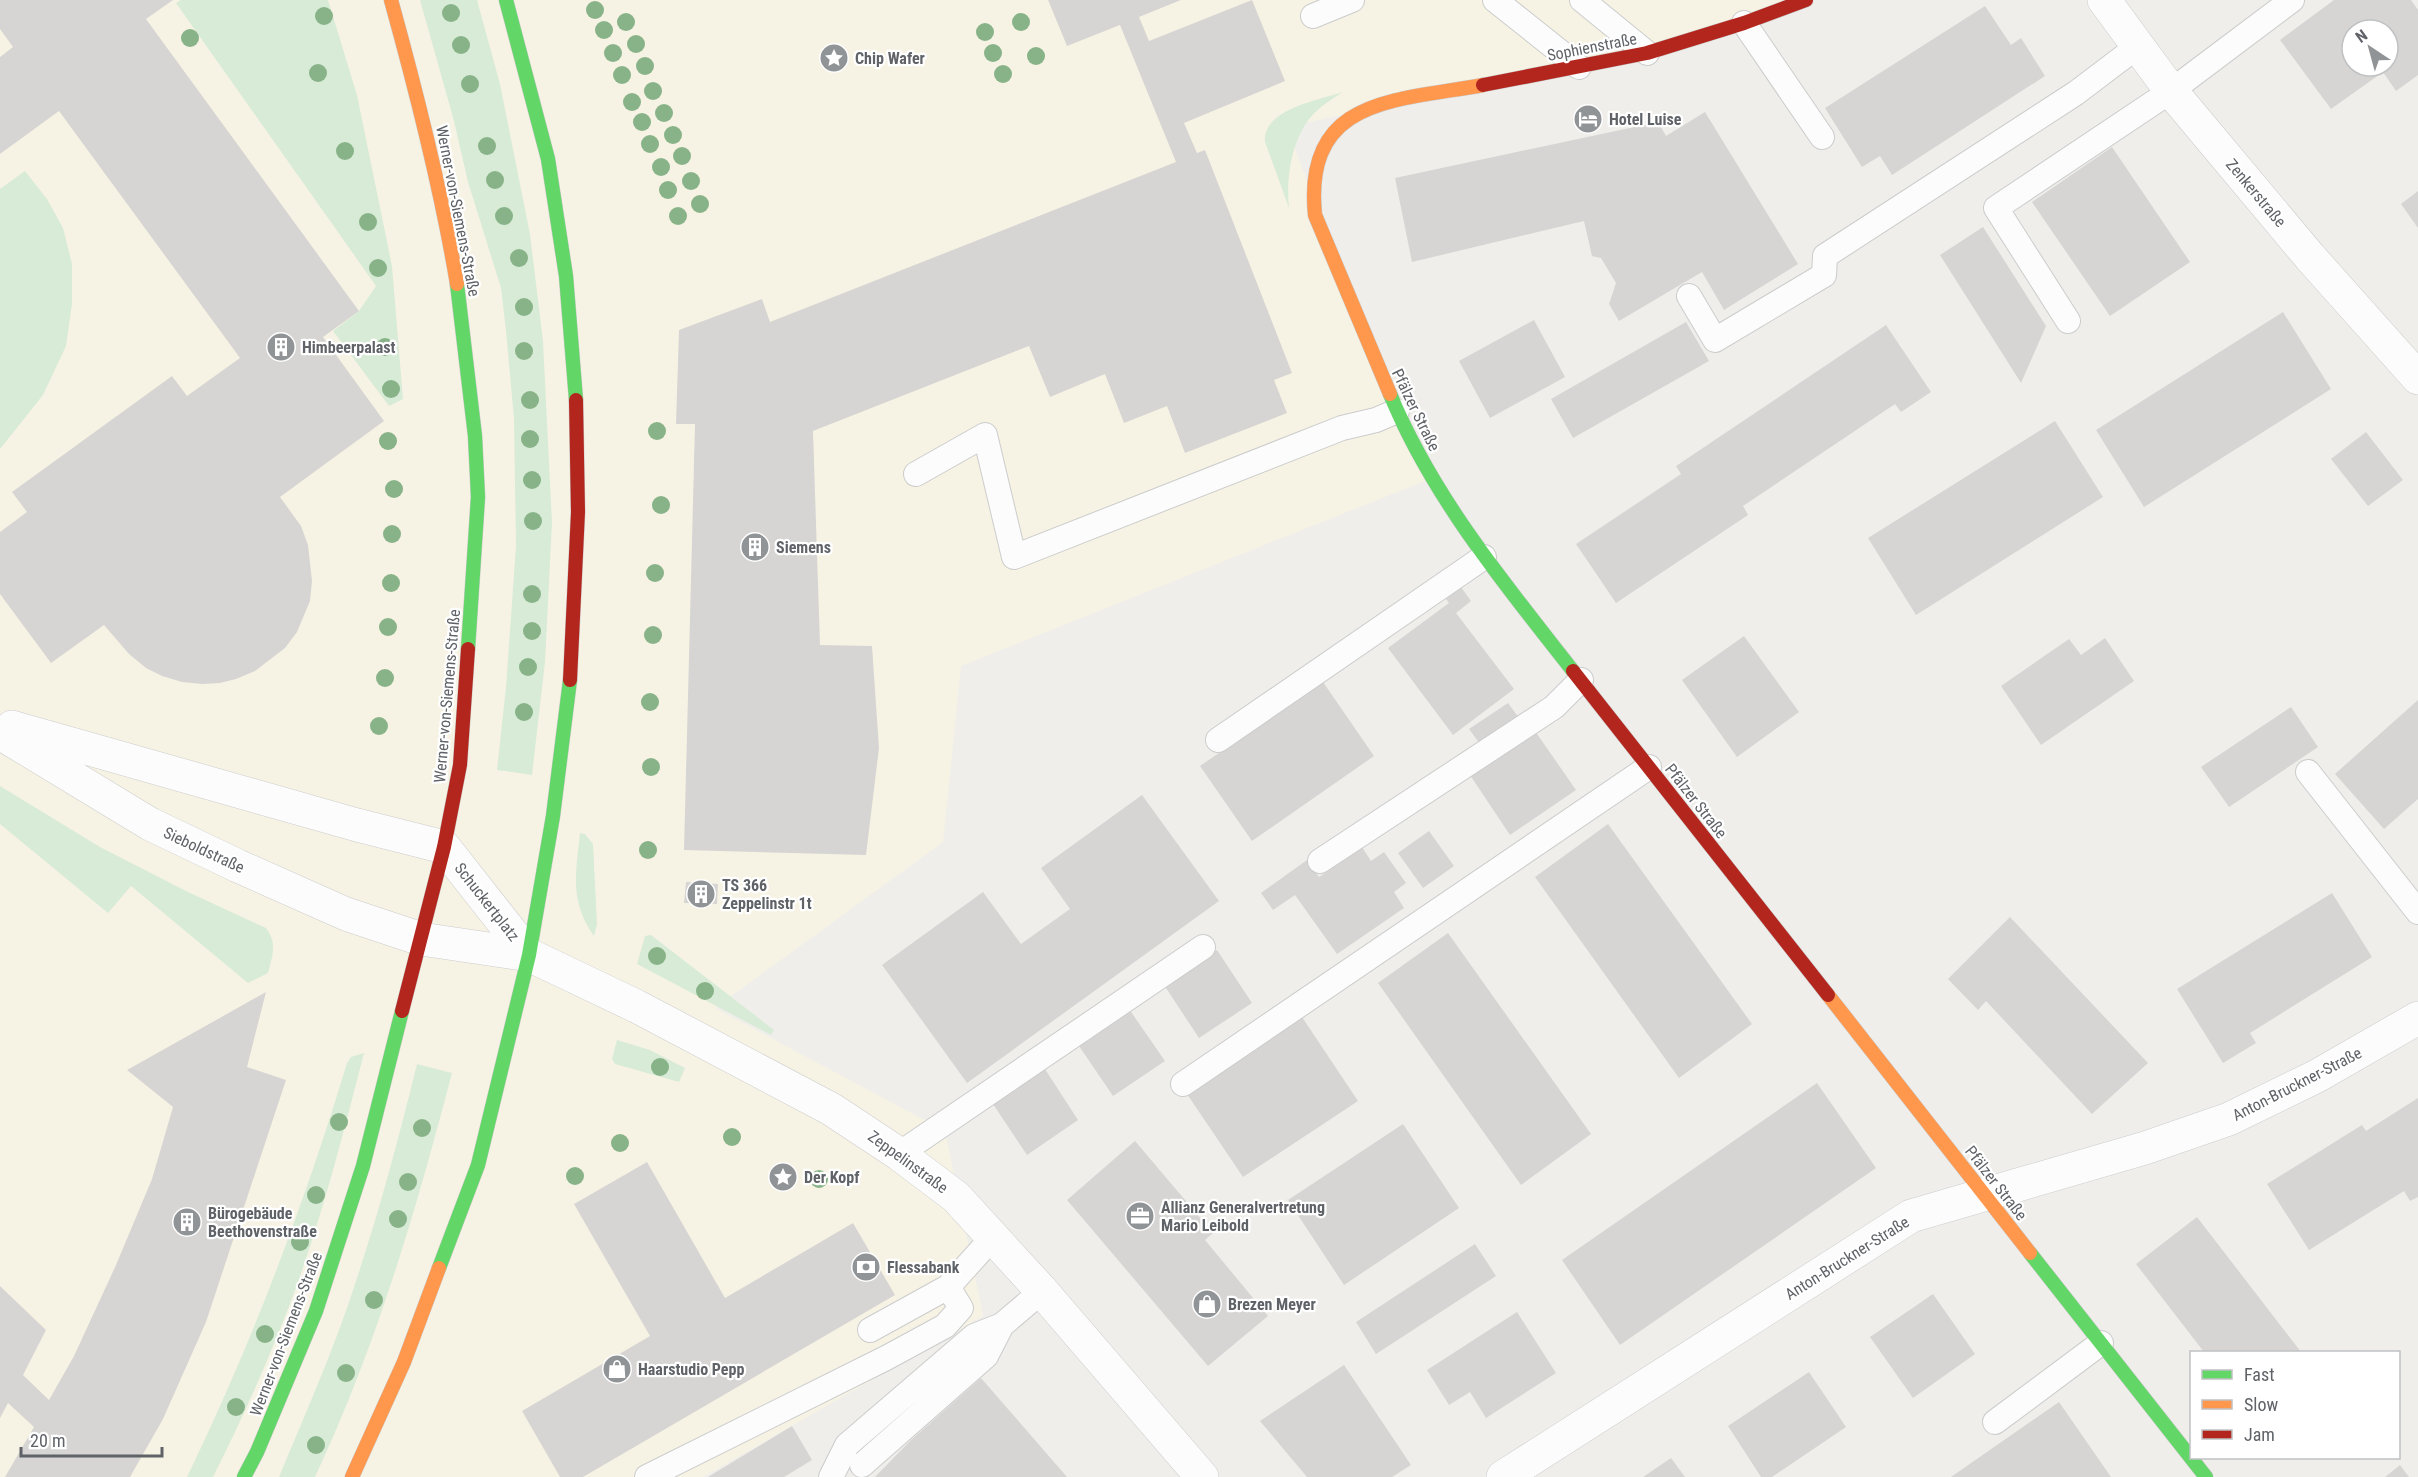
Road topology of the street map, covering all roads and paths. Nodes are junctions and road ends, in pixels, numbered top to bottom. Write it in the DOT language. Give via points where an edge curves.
graph roads {
  1 [pos="391,0"];
  2 [pos="506,0"];
  3 [pos="1352,0"];
  4 [pos="1495,0"];
  5 [pos="1582,0"];
  6 [pos="1806,0"];
  7 [pos="2104,0"];
  8 [pos="2292,0"];
  9 [pos="1312,16"];
  10 [pos="1744,23"];
  11 [pos="2138,46"];
  12 [pos="1647,53"];
  13 [pos="1579,67"];
  14 [pos="2171,91"];
  15 [pos="1378,105"];
  16 [pos="1822,137"];
  17 [pos="1689,296"];
  18 [pos="2068,321"];
  19 [pos="2418,378"];
  20 [pos="1397,411"];
  21 [pos="916,474"];
  22 [pos="1484,557"];
  23 [pos="1581,681"];
  24 [pos="0,724"];
  25 [pos="0,733"];
  26 [pos="1218,740"];
  27 [pos="1648,767"];
  28 [pos="2308,772"];
  29 [pos="444,847"];
  30 [pos="1320,861"];
  31 [pos="2418,912"];
  32 [pos="421,939"];
  33 [pos="1203,947"];
  34 [pos="529,956"];
  35 [pos="2418,1018"];
  36 [pos="1183,1084"];
  37 [pos="899,1154"];
  38 [pos="1984,1194"];
  39 [pos="993,1237"];
  40 [pos="948,1287"];
  41 [pos="1042,1291"];
  42 [pos="1002,1325"];
  43 [pos="870,1330"];
  44 [pos="2101,1343"];
  45 [pos="1995,1422"];
  46 [pos="2190,1457"];
  47 [pos="2192,1459"];
  48 [pos="862,1465"];
  49 [pos="244,1477"];
  50 [pos="352,1477"];
  51 [pos="647,1477"];
  52 [pos="831,1477"];
  53 [pos="1202,1477"];
  54 [pos="1503,1477"];
  55 [pos="2206,1477"];
  1 -- 29 [label="main road, Werner-von-Siemens-Straße" via="447,223 475,436 478,497 461,756"];
  2 -- 34 [label="main road" via="548,159 566,276 578,427 569,694"];
  3 -- 9 [label="lane"];
  4 -- 13 [label="lane"];
  5 -- 12 [label="lane"];
  6 -- 10 [label="main road, Sophienstraße"];
  7 -- 11 [label="street, Zenkerstraße"];
  8 -- 14 [label="lane"];
  10 -- 12 [label="main road, Sophienstraße"];
  10 -- 16 [label="lane"];
  11 -- 14 [label="street, Zenkerstraße"];
  11 -- 17 [label="lane" via="2076,93 1825,256 1824,275 1715,340"];
  12 -- 13 [label="main road, Sophienstraße"];
  13 -- 15 [label="main road, Sophienstraße"];
  14 -- 18 [label="lane" via="1996,208"];
  14 -- 19 [label="street, Zenkerstraße"];
  15 -- 20 [label="main road, Pfälzer Straße" via="1347,119 1330,134 1317,160 1311,192 1315,214"];
  20 -- 21 [label="lane" via="1342,428 1014,557 985,435"];
  20 -- 22 [label="main road, Pfälzer Straße" via="1423,464"];
  22 -- 23 [label="main road, Pfälzer Straße"];
  22 -- 26 [label="lane"];
  23 -- 27 [label="main road, Pfälzer Straße"];
  23 -- 30 [label="lane" via="1554,707"];
  24 -- 29 [label="street"];
  25 -- 32 [label="street, Sieboldstraße" via="160,829 346,914"];
  27 -- 36 [label="lane"];
  27 -- 38 [label="main road, Pfälzer Straße"];
  28 -- 31 [label="lane"];
  29 -- 32 [label="main road, Werner-von-Siemens-Straße"];
  29 -- 34 [label="street, Schuckertplatz"];
  32 -- 34 [label="street, Schuckertplatz"];
  32 -- 49 [label="main road, Werner-von-Siemens-Straße" via="363,1166 316,1311"];
  33 -- 37 [label="lane"];
  34 -- 37 [label="street, Zeppelinstraße" via="636,1006 831,1109"];
  34 -- 50 [label="main road" via="478,1165 404,1362"];
  35 -- 38 [label="street, Anton-Bruckner-Straße" via="2317,1076 2229,1119 2145,1148"];
  37 -- 39 [label="street, Zeppelinstraße" via="956,1197"];
  38 -- 44 [label="main road, Pfälzer Straße"];
  38 -- 54 [label="street, Anton-Bruckner-Straße" via="1911,1216"];
  39 -- 40 [label="lane"];
  39 -- 41 [label="street, Zeppelinstraße"];
  40 -- 43 [label="lane"];
  40 -- 51 [label="lane" via="961,1308 945,1326"];
  41 -- 42 [label="lane"];
  41 -- 53 [label="street, Zeppelinstraße"];
  42 -- 48 [label="lane" via="986,1356 907,1434"];
  42 -- 52 [label="lane" via="974,1336 847,1445"];
  44 -- 45 [label="lane"];
  44 -- 46 [label="main road, Pfälzer Straße"];
  47 -- 55 [label="main road, Pfälzer Straße"];
}
